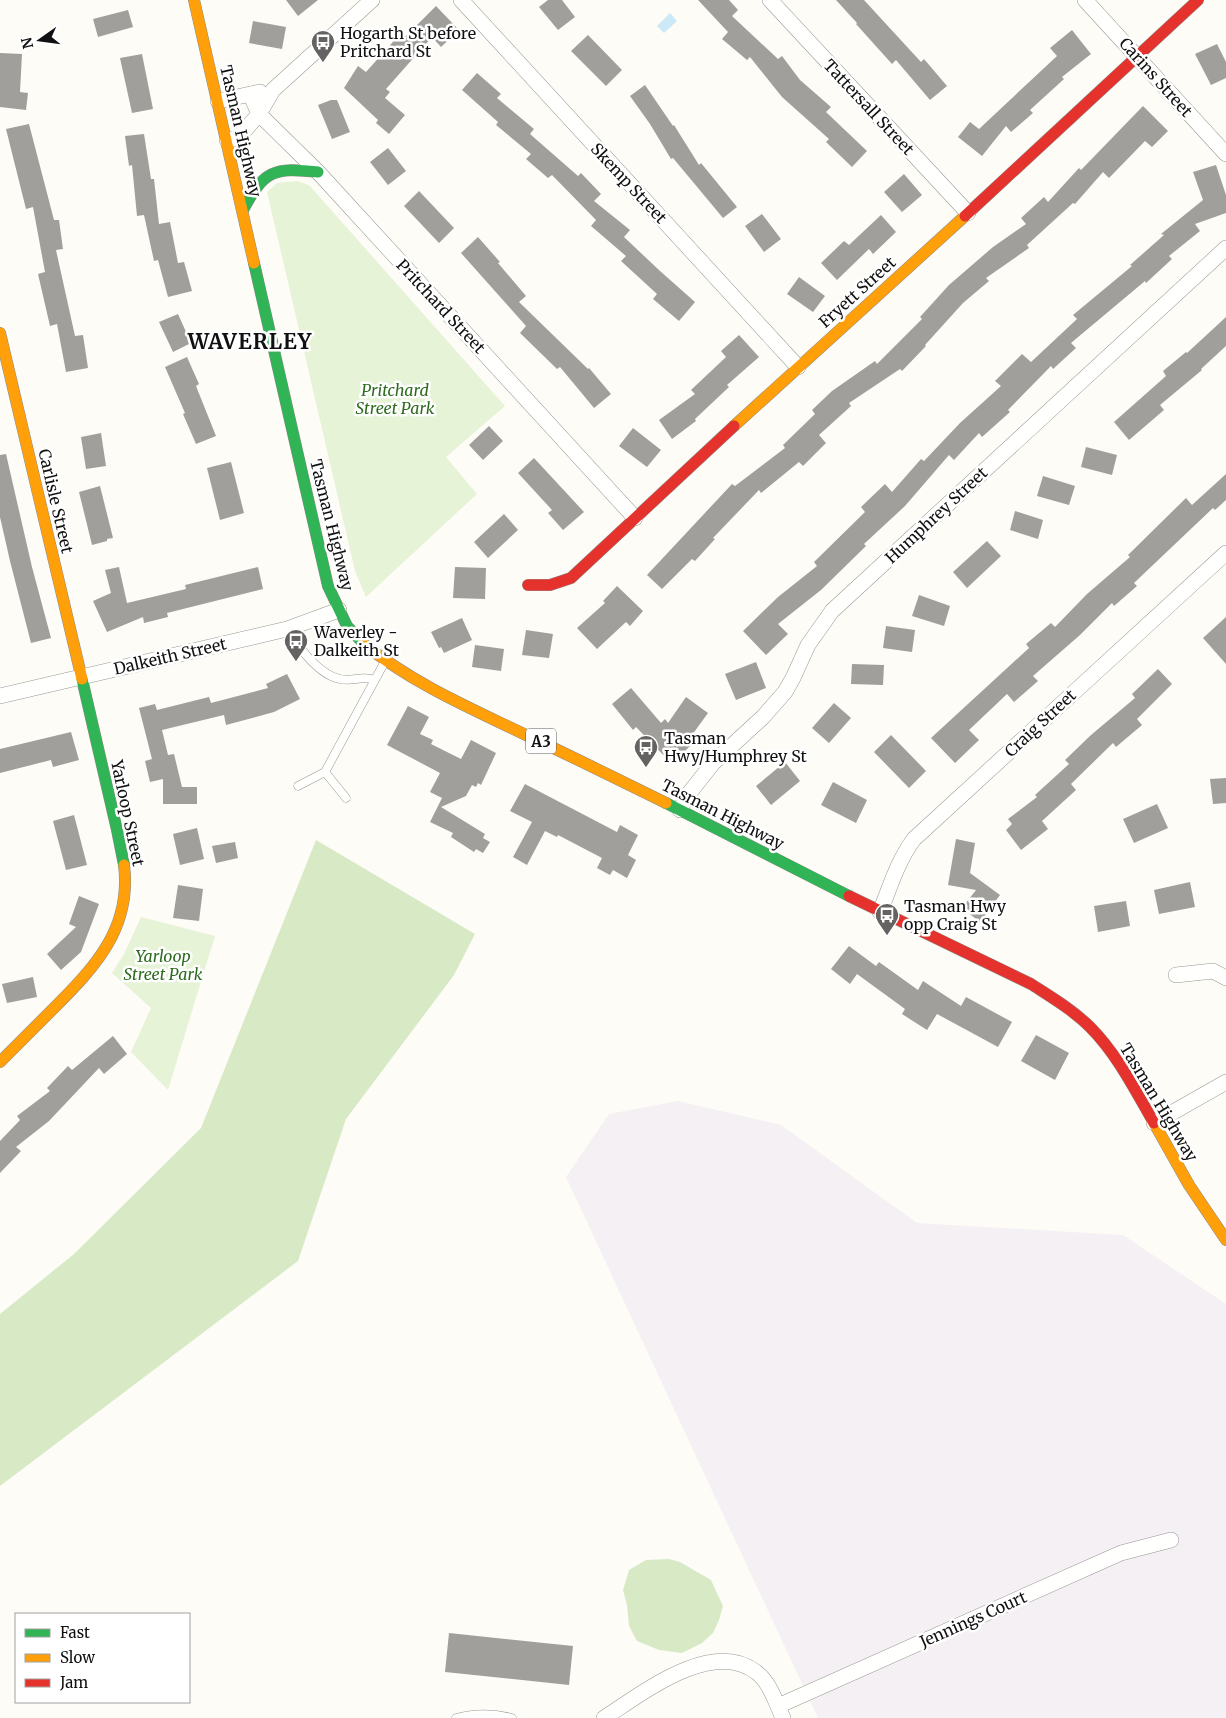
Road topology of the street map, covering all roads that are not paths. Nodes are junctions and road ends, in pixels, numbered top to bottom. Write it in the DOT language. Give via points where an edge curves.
graph roads {
  1 [pos="194,0"];
  2 [pos="372,0"];
  3 [pos="461,0"];
  4 [pos="770,0"];
  5 [pos="1085,0"];
  6 [pos="1198,0"];
  7 [pos="1136,56"];
  8 [pos="273,90"];
  9 [pos="250,94"];
  10 [pos="218,101"];
  11 [pos="259,114"];
  12 [pos="227,140"];
  13 [pos="1226,154"];
  14 [pos="318,172"];
  15 [pos="242,210"];
  16 [pos="968,213"];
  17 [pos="1226,248"];
  18 [pos="0,332"];
  19 [pos="798,367"];
  20 [pos="5,372"];
  21 [pos="635,518"];
  22 [pos="1226,553"];
  23 [pos="528,585"];
  24 [pos="339,610"];
  25 [pos="287,629"];
  26 [pos="385,661"];
  27 [pos="80,678"];
  28 [pos="374,680"];
  29 [pos="0,696"];
  30 [pos="325,772"];
  31 [pos="298,786"];
  32 [pos="346,798"];
  33 [pos="680,810"];
  34 [pos="880,912"];
  35 [pos="1176,975"];
  36 [pos="1226,978"];
  37 [pos="0,1062"];
  38 [pos="1226,1082"];
  39 [pos="1154,1122"];
  40 [pos="1226,1240"];
  41 [pos="1171,1540"];
  42 [pos="780,1712"];
  43 [pos="456,1718"];
  44 [pos="512,1718"];
  45 [pos="604,1718"];
  1 -- 10 [label="main road, Tasman Highway / A3"];
  2 -- 8 [label="street"];
  3 -- 19 [label="street, Skemp Street"];
  4 -- 16 [label="street, Tattersall Street"];
  5 -- 7 [label="street, Carins Street"];
  6 -- 7 [label="main road, Fryett Street"];
  7 -- 13 [label="street, Carins Street"];
  7 -- 16 [label="main road, Fryett Street"];
  8 -- 9 [label="street"];
  8 -- 11 [label="street"];
  9 -- 10 [label="street"];
  9 -- 11 [label="street, Pritchard Street"];
  10 -- 12 [label="main road, Tasman Highway / A3"];
  11 -- 12 [label="street" via="238,138"];
  11 -- 14 [label="street, Pritchard Street"];
  12 -- 15 [label="main road, Tasman Highway / A3"];
  14 -- 15 [label="main road" via="275,170 256,185"];
  14 -- 21 [label="street, Pritchard Street"];
  15 -- 24 [label="main road, Tasman Highway / A3" via="318,547 328,586"];
  16 -- 19 [label="main road, Fryett Street"];
  17 -- 33 [label="street, Humphrey Street" via="832,611 808,644 785,692 763,717 712,763"];
  18 -- 20 [label="main road, Carlisle Street"];
  19 -- 21 [label="main road, Fryett Street"];
  20 -- 27 [label="main road, Carlisle Street"];
  21 -- 23 [label="main road, Fryett Street" via="572,578 554,586"];
  22 -- 34 [label="street, Craig Street" via="914,838 898,865"];
  24 -- 25 [label="street, Dalkeith Street"];
  24 -- 26 [label="main road, Tasman Highway / A3" via="359,640"];
  25 -- 27 [label="street, Dalkeith Street"];
  25 -- 28 [label="lane" via="298,646 325,672 338,679 367,677"];
  26 -- 28 [label="lane"];
  26 -- 33 [label="main road, Tasman Highway / A3" via="458,703"];
  27 -- 29 [label="street, Dalkeith Street"];
  27 -- 37 [label="main road, Yarloop Street" via="123,858 125,884 122,908 102,957"];
  28 -- 30 [label="lane"];
  30 -- 31 [label="lane"];
  30 -- 32 [label="lane"];
  33 -- 34 [label="main road, Tasman Highway / A3"];
  34 -- 39 [label="main road, Tasman Highway / A3" via="1031,984 1059,1002 1090,1027 1106,1046"];
  35 -- 36 [label="street" via="1213,970"];
  38 -- 39 [label="street"];
  39 -- 40 [label="main road, Tasman Highway / A3" via="1189,1185"];
  41 -- 42 [label="street, Jennings Court" via="1121,1553"];
  42 -- 45 [label="street" via="771,1689 757,1672 733,1661 706,1663 673,1674"];
  43 -- 44 [label="lane" via="474,1714"];
}
